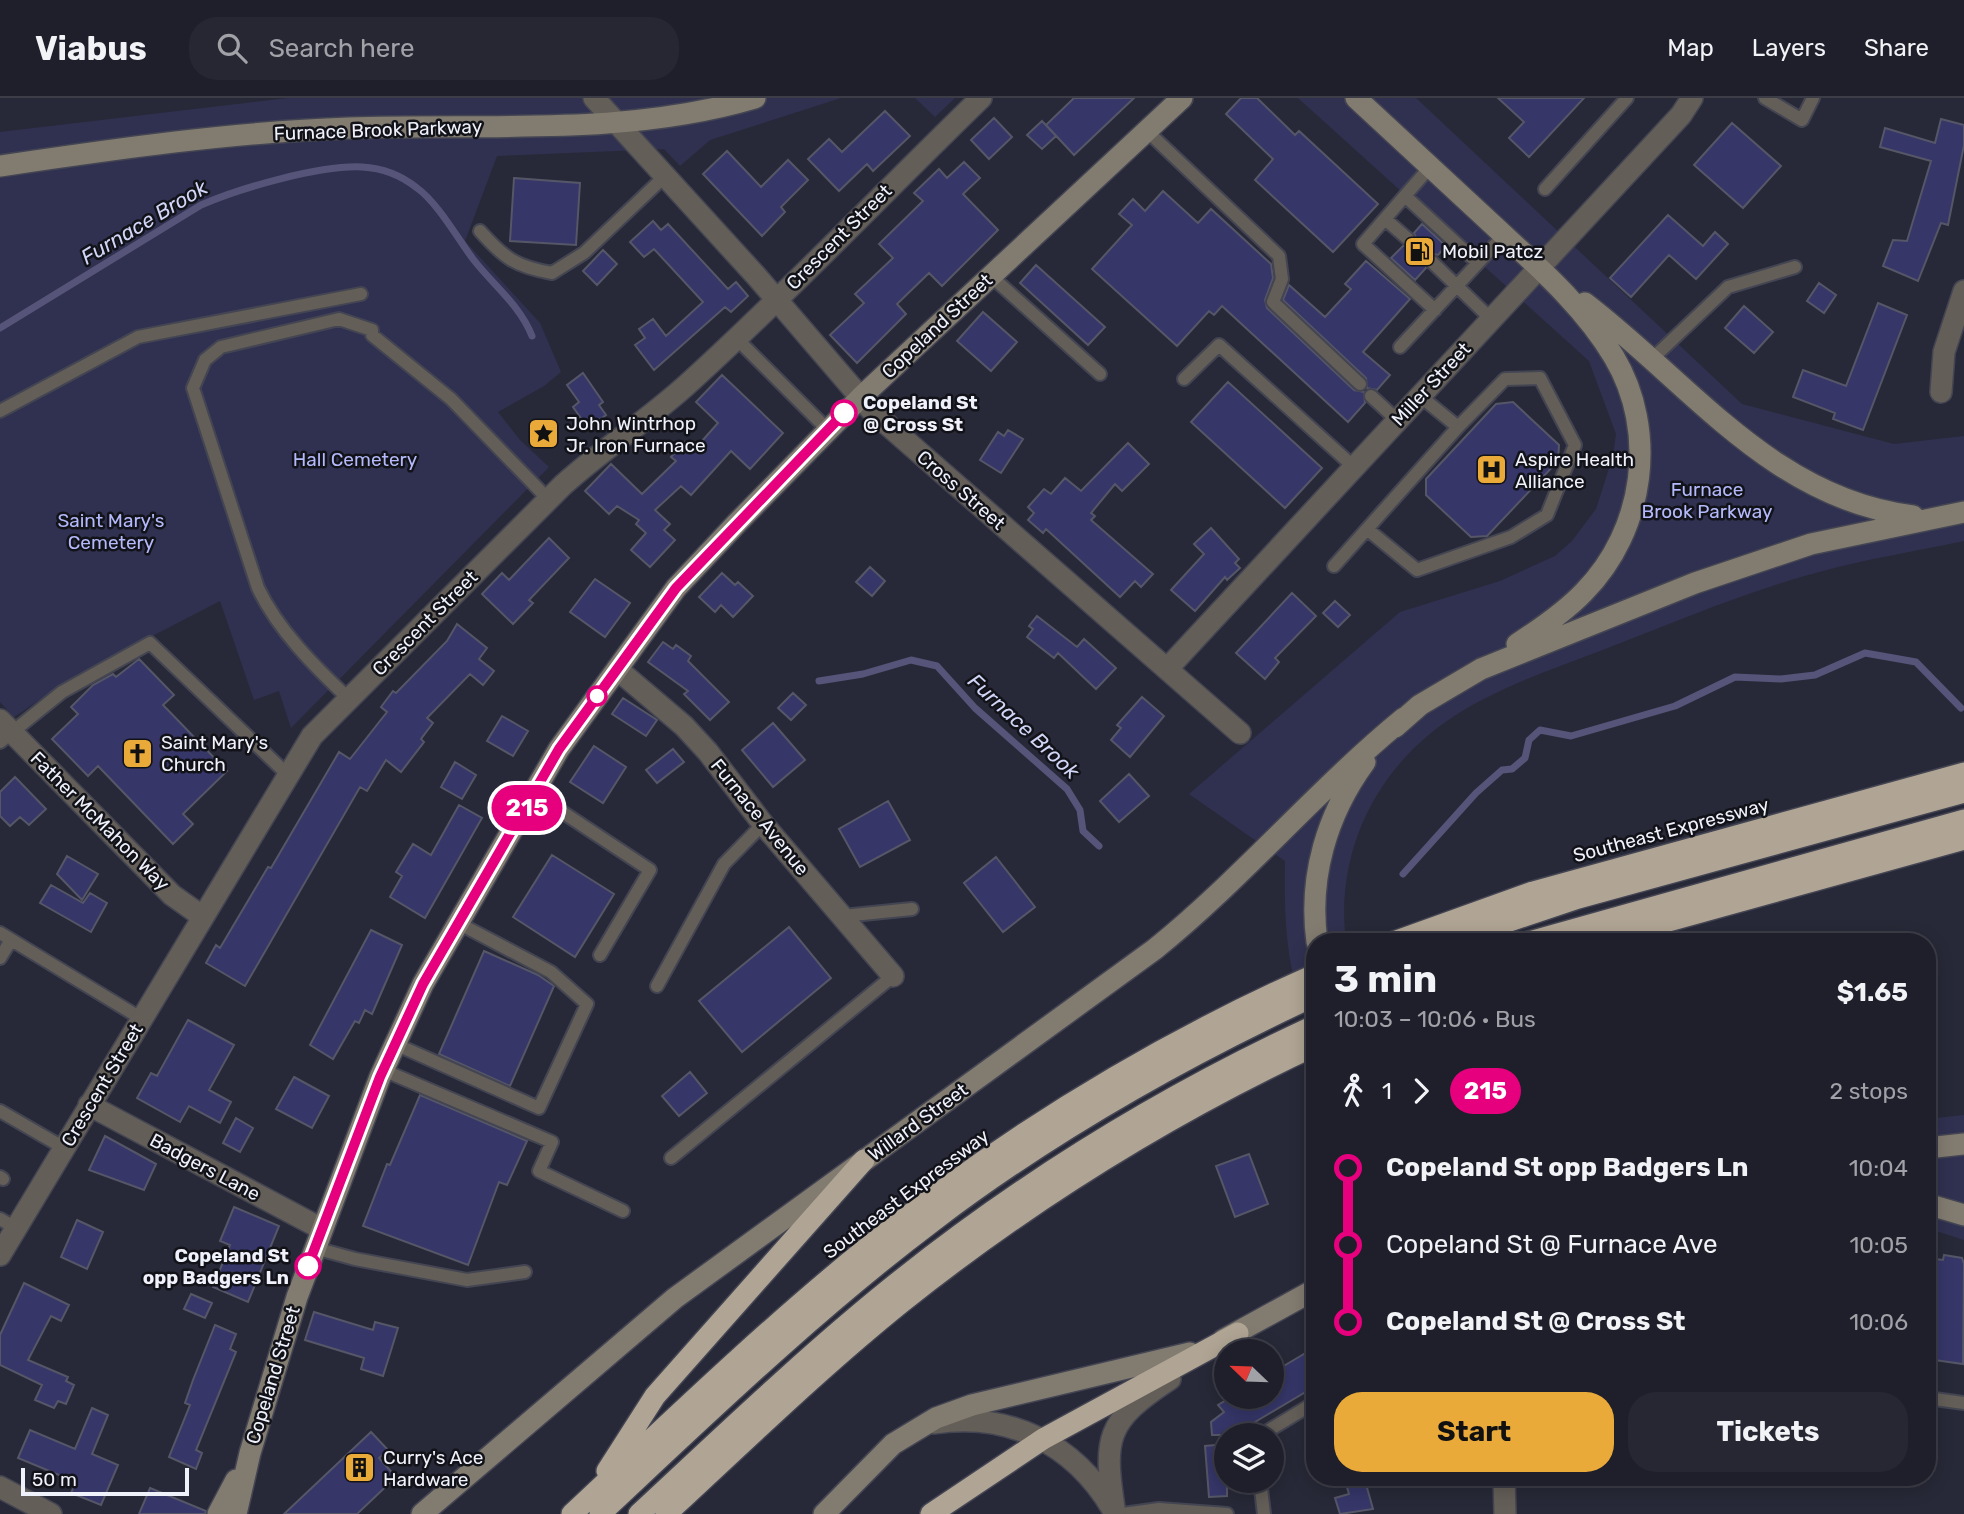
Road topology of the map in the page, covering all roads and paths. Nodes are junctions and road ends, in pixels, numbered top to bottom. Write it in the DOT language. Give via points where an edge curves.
graph roads {
  1 [pos="594,98"];
  2 [pos="981,98"];
  3 [pos="1182,98"];
  4 [pos="1356,98"];
  5 [pos="1627,98"];
  6 [pos="1692,98"];
  7 [pos="1765,98"];
  8 [pos="1813,98"];
  9 [pos="743,100"];
  10 [pos="616,123"];
  11 [pos="1147,131"];
  12 [pos="0,166"];
  13 [pos="1430,167"];
  14 [pos="665,176"];
  15 [pos="1545,189"];
  16 [pos="1405,196"];
  17 [pos="1385,219"];
  18 [pos="480,231"];
  19 [pos="1504,235"];
  20 [pos="1408,239"];
  21 [pos="1432,262"];
  22 [pos="1478,263"];
  23 [pos="1796,267"];
  24 [pos="1539,268"];
  25 [pos="991,276"];
  26 [pos="1457,286"];
  27 [pos="1964,291"];
  28 [pos="361,294"];
  29 [pos="777,300"];
  30 [pos="1435,310"];
  31 [pos="1491,319"];
  32 [pos="737,339"];
  33 [pos="1401,347"];
  34 [pos="1653,359"];
  35 [pos="1100,374"];
  36 [pos="1184,379"];
  37 [pos="1360,384"];
  38 [pos="1941,392"];
  39 [pos="1371,396"];
  40 [pos="1420,396"];
  41 [pos="860,398"];
  42 [pos="0,411"];
  43 [pos="1397,421"];
  44 [pos="1458,427"];
  45 [pos="828,430"];
  46 [pos="1354,467"];
  47 [pos="549,500"];
  48 [pos="1964,512"];
  49 [pos="1936,517"];
  50 [pos="1367,529"];
  51 [pos="1334,566"];
  52 [pos="617,668"];
  53 [pos="1167,669"];
  54 [pos="1480,669"];
  55 [pos="349,699"];
  56 [pos="1404,718"];
  57 [pos="4,732"];
  58 [pos="1241,733"];
  59 [pos="1964,773"];
  60 [pos="288,775"];
  61 [pos="1964,792"];
  62 [pos="535,794"];
  63 [pos="1964,820"];
  64 [pos="763,824"];
  65 [pos="1964,839"];
  66 [pos="912,909"];
  67 [pos="843,916"];
  68 [pos="203,918"];
  69 [pos="460,924"];
  70 [pos="1316,933"];
  71 [pos="1419,933"];
  72 [pos="1474,933"];
  73 [pos="1561,933"];
  74 [pos="1625,933"];
  75 [pos="5,937"];
  76 [pos="600,956"];
  77 [pos="0,958"];
  78 [pos="893,976"];
  79 [pos="1306,979"];
  80 [pos="657,986"];
  81 [pos="1306,1000"];
  82 [pos="142,1019"];
  83 [pos="1306,1030"];
  84 [pos="395,1044"];
  85 [pos="1306,1050"];
  86 [pos="383,1070"];
  87 [pos="89,1105"];
  88 [pos="0,1111"];
  89 [pos="1964,1144"];
  90 [pos="1936,1147"];
  91 [pos="64,1148"];
  92 [pos="671,1158"];
  93 [pos="864,1160"];
  94 [pos="1936,1207"];
  95 [pos="623,1211"];
  96 [pos="1964,1215"];
  97 [pos="8,1223"];
  98 [pos="318,1238"];
  99 [pos="0,1255"];
  100 [pos="524,1272"];
  101 [pos="1306,1295"];
  102 [pos="1238,1334"];
  103 [pos="1936,1399"];
  104 [pos="1964,1403"];
  105 [pos="1306,1408"];
  106 [pos="1281,1423"];
  107 [pos="922,1425"];
  108 [pos="1043,1439"];
  109 [pos="250,1453"];
  110 [pos="1504,1486"];
  111 [pos="0,1488"];
  112 [pos="1262,1493"];
  113 [pos="596,1505"];
  114 [pos="49,1513"];
  115 [pos="218,1514"];
  116 [pos="236,1514"];
  117 [pos="422,1514"];
  118 [pos="572,1514"];
  119 [pos="639,1514"];
  120 [pos="666,1514"];
  121 [pos="824,1514"];
  122 [pos="931,1514"];
  123 [pos="1115,1514"];
  124 [pos="1124,1514"];
  125 [pos="1227,1514"];
  126 [pos="1264,1514"];
  127 [pos="1505,1514"];
  1 -- 10 [label="street, Cross Street"];
  2 -- 29 [label="street, Crescent Street"];
  3 -- 11 [label="main road, Copeland Street"];
  4 -- 13 [label="main road"];
  5 -- 15 [label="lane"];
  6 -- 24 [label="street, Miller Street"];
  7 -- 8 [label="lane" via="1802,120"];
  9 -- 10 [label="main road, Furnace Brook Parkway"];
  10 -- 12 [label="main road, Furnace Brook Parkway" via="345,128"];
  10 -- 14 [label="street, Cross Street"];
  11 -- 25 [label="main road, Copeland Street"];
  11 -- 37 [label="lane" via="1279,256 1282,279 1273,302"];
  13 -- 16 [label="lane"];
  13 -- 19 [label="main road"];
  14 -- 18 [label="lane" via="584,253 552,273 528,269 503,257"];
  14 -- 29 [label="street, Cross Street"];
  16 -- 17 [label="lane"];
  16 -- 22 [label="lane"];
  17 -- 20 [label="lane"];
  17 -- 30 [label="lane" via="1363,244"];
  19 -- 22 [label="lane"];
  19 -- 24 [label="main road"];
  21 -- 26 [label="lane"];
  22 -- 26 [label="lane"];
  23 -- 34 [label="lane" via="1728,287"];
  24 -- 31 [label="street, Miller Street"];
  24 -- 34 [label="main road"];
  24 -- 54 [label="main road" via="1585,316 1616,359 1640,428 1639,480 1624,532 1597,577 1570,605"];
  25 -- 35 [label="lane"];
  25 -- 41 [label="main road, Copeland Street"];
  26 -- 30 [label="lane"];
  26 -- 31 [label="lane"];
  27 -- 38 [label="street" via="1944,352"];
  28 -- 42 [label="lane" via="138,337"];
  29 -- 32 [label="street, Crescent Street"];
  29 -- 41 [label="street, Cross Street"];
  30 -- 33 [label="lane"];
  31 -- 40 [label="street, Miller Street"];
  32 -- 45 [label="lane"];
  32 -- 47 [label="street, Crescent Street"];
  34 -- 49 [label="main road" via="1756,451 1784,470 1873,509"];
  36 -- 46 [label="lane" via="1219,345"];
  39 -- 43 [label="lane"];
  40 -- 43 [label="street, Miller Street"];
  40 -- 44 [label="lane"];
  41 -- 45 [label="main road, Copeland Street"];
  41 -- 53 [label="street, Cross Street"];
  43 -- 46 [label="street, Miller Street"];
  44 -- 50 [label="lane"];
  44 -- 50 [label="lane" via="1505,379 1540,378 1575,446 1547,515 1511,537 1417,570"];
  45 -- 52 [label="main road, Copeland Street" via="676,588"];
  46 -- 53 [label="street, Miller Street"];
  47 -- 55 [label="street, Crescent Street"];
  47 -- 55 [label="lane" via="451,399 372,335 372,330 338,319 221,346 205,360 193,388 258,588 273,615"];
  48 -- 49 [label="main road"];
  49 -- 54 [label="main road" via="1773,556"];
  50 -- 51 [label="lane"];
  52 -- 62 [label="main road, Copeland Street" via="559,749"];
  52 -- 64 [label="street, Furnace Avenue" via="684,726"];
  53 -- 58 [label="street, Cross Street"];
  54 -- 56 [label="main road"];
  55 -- 60 [label="street, Crescent Street" via="312,736"];
  56 -- 70 [label="main road" via="1367,759 1337,807 1320,859"];
  56 -- 93 [label="main road, Willard Street" via="1354,760 1175,933"];
  57 -- 60 [label="lane" via="62,692 150,643"];
  57 -- 68 [label="street, Father McMahon Way" via="172,895"];
  59 -- 71 [label="highway, Southeast Expressway" via="1546,888"];
  60 -- 68 [label="street, Crescent Street"];
  61 -- 72 [label="highway" via="1578,898"];
  62 -- 69 [label="main road, Copeland Street"];
  62 -- 76 [label="lane" via="650,870"];
  63 -- 73 [label="highway"];
  64 -- 67 [label="street, Furnace Avenue"];
  64 -- 80 [label="lane" via="724,864"];
  65 -- 74 [label="highway"];
  66 -- 67 [label="lane"];
  67 -- 78 [label="street, Furnace Avenue"];
  68 -- 82 [label="street, Crescent Street"];
  69 -- 84 [label="main road, Copeland Street" via="423,984"];
  69 -- 84 [label="lane" via="551,972 587,1004 539,1108"];
  75 -- 77 [label="lane"];
  75 -- 82 [label="lane"];
  78 -- 92 [label="lane"];
  79 -- 113 [label="highway, Southeast Expressway" via="1094,1091 925,1203 799,1306"];
  81 -- 113 [label="highway" via="1103,1107 936,1218"];
  82 -- 87 [label="street, Crescent Street"];
  83 -- 119 [label="highway" via="1157,1107 987,1215 829,1339"];
  84 -- 86 [label="main road, Copeland Street"];
  85 -- 120 [label="highway" via="1166,1123 998,1230 841,1353"];
  86 -- 95 [label="lane" via="552,1142 539,1171"];
  86 -- 98 [label="main road, Copeland Street"];
  87 -- 91 [label="street, Crescent Street"];
  87 -- 98 [label="street, Badgers Lane"];
  88 -- 91 [label="lane"];
  89 -- 90 [label="main road"];
  91 -- 97 [label="street, Crescent Street"];
  93 -- 113 [label="highway" via="655,1396"];
  93 -- 117 [label="main road, Willard Street" via="654,1314"];
  94 -- 96 [label="main road"];
  97 -- 99 [label="street, Crescent Street"];
  98 -- 100 [label="lane" via="355,1259 467,1280"];
  98 -- 109 [label="main road, Copeland Street"];
  101 -- 102 [label="main road"];
  102 -- 107 [label="main road" via="1181,1356 972,1405"];
  102 -- 108 [label="highway"];
  102 -- 123 [label="street" via="1139,1400 1119,1420 1109,1451"];
  103 -- 104 [label="lane"];
  105 -- 106 [label="lane"];
  107 -- 108 [label="street" via="988,1421"];
  107 -- 121 [label="main road" via="878,1457"];
  108 -- 122 [label="highway"];
  108 -- 123 [label="street" via="1090,1480"];
  109 -- 115 [label="main road, Copeland Street"];
  109 -- 116 [label="main road, Copeland Street"];
  110 -- 127 [label="street"];
  111 -- 114 [label="street"];
  112 -- 126 [label="lane"];
  113 -- 118 [label="highway, Southeast Expressway"];
  124 -- 125 [label="lane" via="1159,1509"];
}
